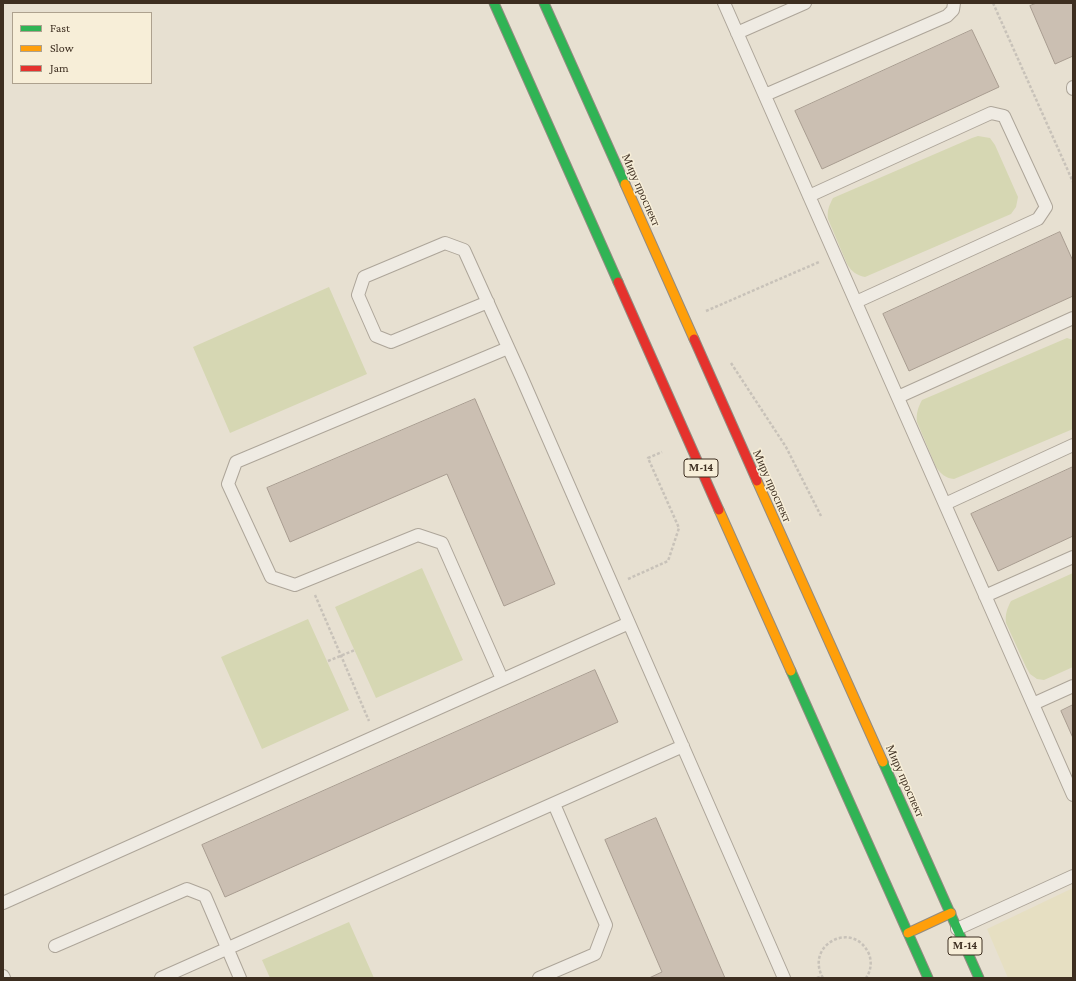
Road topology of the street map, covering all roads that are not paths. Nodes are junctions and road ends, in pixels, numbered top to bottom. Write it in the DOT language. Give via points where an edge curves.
graph roads {
  1 [pos="494,3"];
  2 [pos="544,3"];
  3 [pos="724,3"];
  4 [pos="805,3"];
  5 [pos="954,3"];
  6 [pos="737,33"];
  7 [pos="765,95"];
  8 [pos="809,196"];
  9 [pos="488,302"];
  10 [pos="856,302"];
  11 [pos="1073,318"];
  12 [pos="508,348"];
  13 [pos="898,397"];
  14 [pos="1073,445"];
  15 [pos="945,504"];
  16 [pos="1073,557"];
  17 [pos="985,596"];
  18 [pos="629,623"];
  19 [pos="502,680"];
  20 [pos="1073,686"];
  21 [pos="1033,704"];
  22 [pos="683,746"];
  23 [pos="1073,795"];
  24 [pos="554,804"];
  25 [pos="1073,876"];
  26 [pos="3,903"];
  27 [pos="950,913"];
  28 [pos="957,929"];
  29 [pos="908,933"];
  30 [pos="55,946"];
  31 [pos="227,949"];
  32 [pos="161,978"];
  33 [pos="240,978"];
  34 [pos="539,978"];
  35 [pos="784,978"];
  36 [pos="928,978"];
  37 [pos="979,978"];
  1 -- 29 [label="highway, М-14"];
  2 -- 27 [label="highway, Миру проспект / М-14"];
  3 -- 6 [label="lane"];
  4 -- 6 [label="lane"];
  5 -- 7 [label="lane" via="954,10 947,16"];
  6 -- 7 [label="lane"];
  7 -- 8 [label="lane"];
  8 -- 10 [label="lane"];
  8 -- 10 [label="lane" via="991,113 1004,116 1046,207 1038,219"];
  9 -- 9 [label="lane" via="464,250 445,243 364,277 358,295 376,336 391,342"];
  9 -- 12 [label="lane"];
  10 -- 13 [label="lane"];
  11 -- 13 [label="lane"];
  12 -- 18 [label="lane"];
  12 -- 19 [label="lane" via="236,462 228,484 271,577 295,585 418,535 442,543"];
  13 -- 15 [label="lane"];
  14 -- 15 [label="lane"];
  15 -- 17 [label="lane"];
  16 -- 17 [label="lane"];
  17 -- 21 [label="lane"];
  18 -- 19 [label="lane"];
  18 -- 22 [label="lane"];
  19 -- 26 [label="lane"];
  20 -- 21 [label="lane"];
  21 -- 23 [label="lane"];
  22 -- 24 [label="lane"];
  22 -- 35 [label="lane"];
  24 -- 31 [label="lane"];
  24 -- 34 [label="lane" via="606,925 595,954"];
  25 -- 28 [label="lane"];
  27 -- 28 [label="highway, Миру проспект / М-14"];
  27 -- 29 [label="highway"];
  28 -- 37 [label="highway, Миру проспект / М-14"];
  29 -- 36 [label="highway, М-14"];
  30 -- 31 [label="lane" via="187,889 205,896"];
  31 -- 32 [label="lane"];
  31 -- 33 [label="lane"];
}
